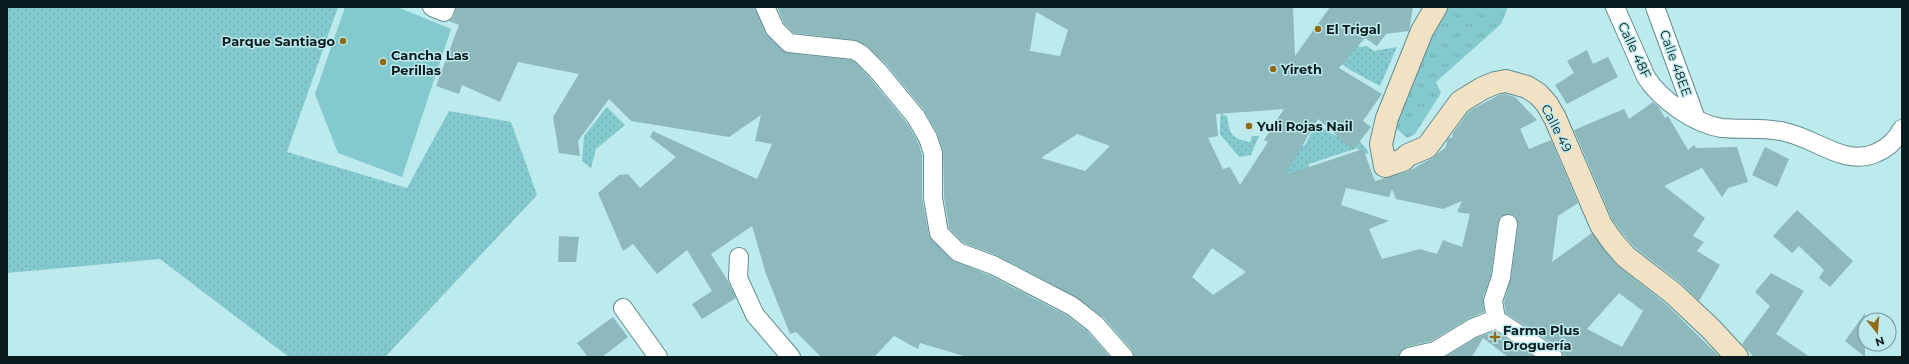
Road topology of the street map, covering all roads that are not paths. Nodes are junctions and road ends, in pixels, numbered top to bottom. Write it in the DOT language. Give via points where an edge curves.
graph roads {
  1 [pos="765,7"];
  2 [pos="1422,7"];
  3 [pos="1436,7"];
  4 [pos="1615,7"];
  5 [pos="1655,7"];
  6 [pos="1422,32"];
  7 [pos="1696,119"];
  8 [pos="1902,129"];
  9 [pos="1508,224"];
  10 [pos="738,257"];
  11 [pos="623,308"];
  12 [pos="1496,319"];
  13 [pos="658,357"];
  14 [pos="791,357"];
  15 [pos="1124,357"];
  16 [pos="1409,357"];
  17 [pos="1552,357"];
  18 [pos="1737,357"];
  1 -- 15 [label="street" via="775,29 789,43 854,50 862,54 916,117 933,153 932,198 939,233 958,252 993,265 1072,306 1096,324"];
  2 -- 6 [label="street, Calle 49"];
  3 -- 6 [label="street, Calle 49"];
  4 -- 7 [label="street, Calle 48F" via="1652,86 1669,102"];
  5 -- 7 [label="street, Calle 48EE"];
  6 -- 18 [label="street, Calle 49" via="1387,118 1381,144 1385,166 1404,160 1408,155 1427,147 1460,102 1477,91 1506,81 1527,86 1547,104 1555,118 1602,225 1613,242 1626,257 1673,293"];
  7 -- 8 [label="street, Calle 48F" via="1721,128 1774,129 1787,132 1854,158 1884,150"];
  9 -- 12 [label="street" via="1502,277 1492,300"];
  10 -- 14 [label="street" via="738,278 755,315"];
  11 -- 13 [label="street"];
  12 -- 16 [label="street" via="1473,328 1435,351"];
  12 -- 17 [label="street"];
}
